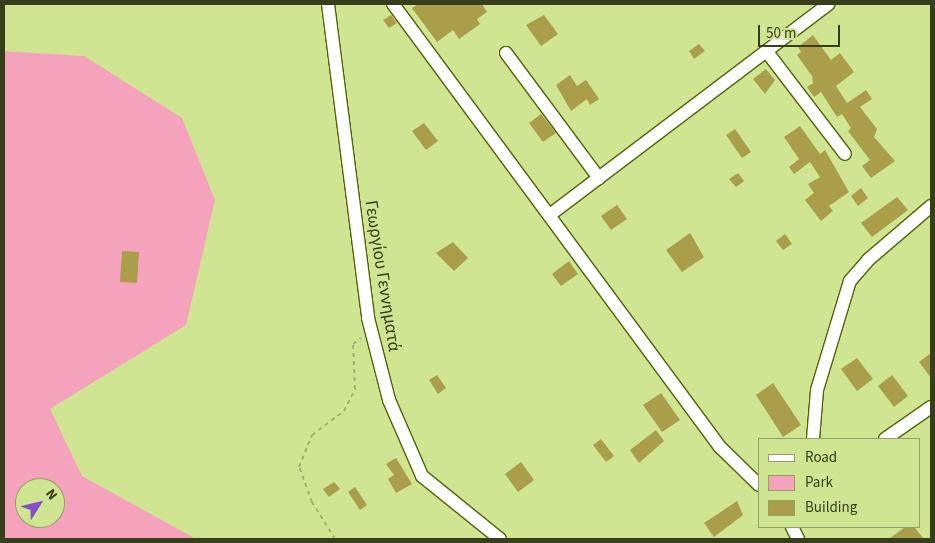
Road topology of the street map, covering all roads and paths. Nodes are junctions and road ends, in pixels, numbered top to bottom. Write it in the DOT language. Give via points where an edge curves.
graph roads {
  1 [pos="328,4"];
  2 [pos="393,4"];
  3 [pos="829,4"];
  4 [pos="767,52"];
  5 [pos="506,53"];
  6 [pos="845,154"];
  7 [pos="600,178"];
  8 [pos="931,206"];
  9 [pos="551,214"];
  10 [pos="370,330"];
  11 [pos="931,407"];
  12 [pos="813,438"];
  13 [pos="887,438"];
  14 [pos="758,484"];
  15 [pos="335,539"];
  16 [pos="500,539"];
  1 -- 10 [label="street, Γεωργίου Γεννηματά"];
  2 -- 9 [label="street"];
  3 -- 4 [label="street"];
  4 -- 6 [label="street"];
  4 -- 7 [label="street"];
  5 -- 7 [label="street"];
  7 -- 9 [label="street"];
  8 -- 12 [label="street" via="868,260 850,281 817,390"];
  9 -- 14 [label="street" via="720,447"];
  10 -- 15 [label="path" via="353,344 355,389 344,411 312,435 300,467 312,502"];
  10 -- 16 [label="street, Γεωργίου Γεννηματά" via="392,409 417,469 434,489"];
  11 -- 13 [label="street"];
}
